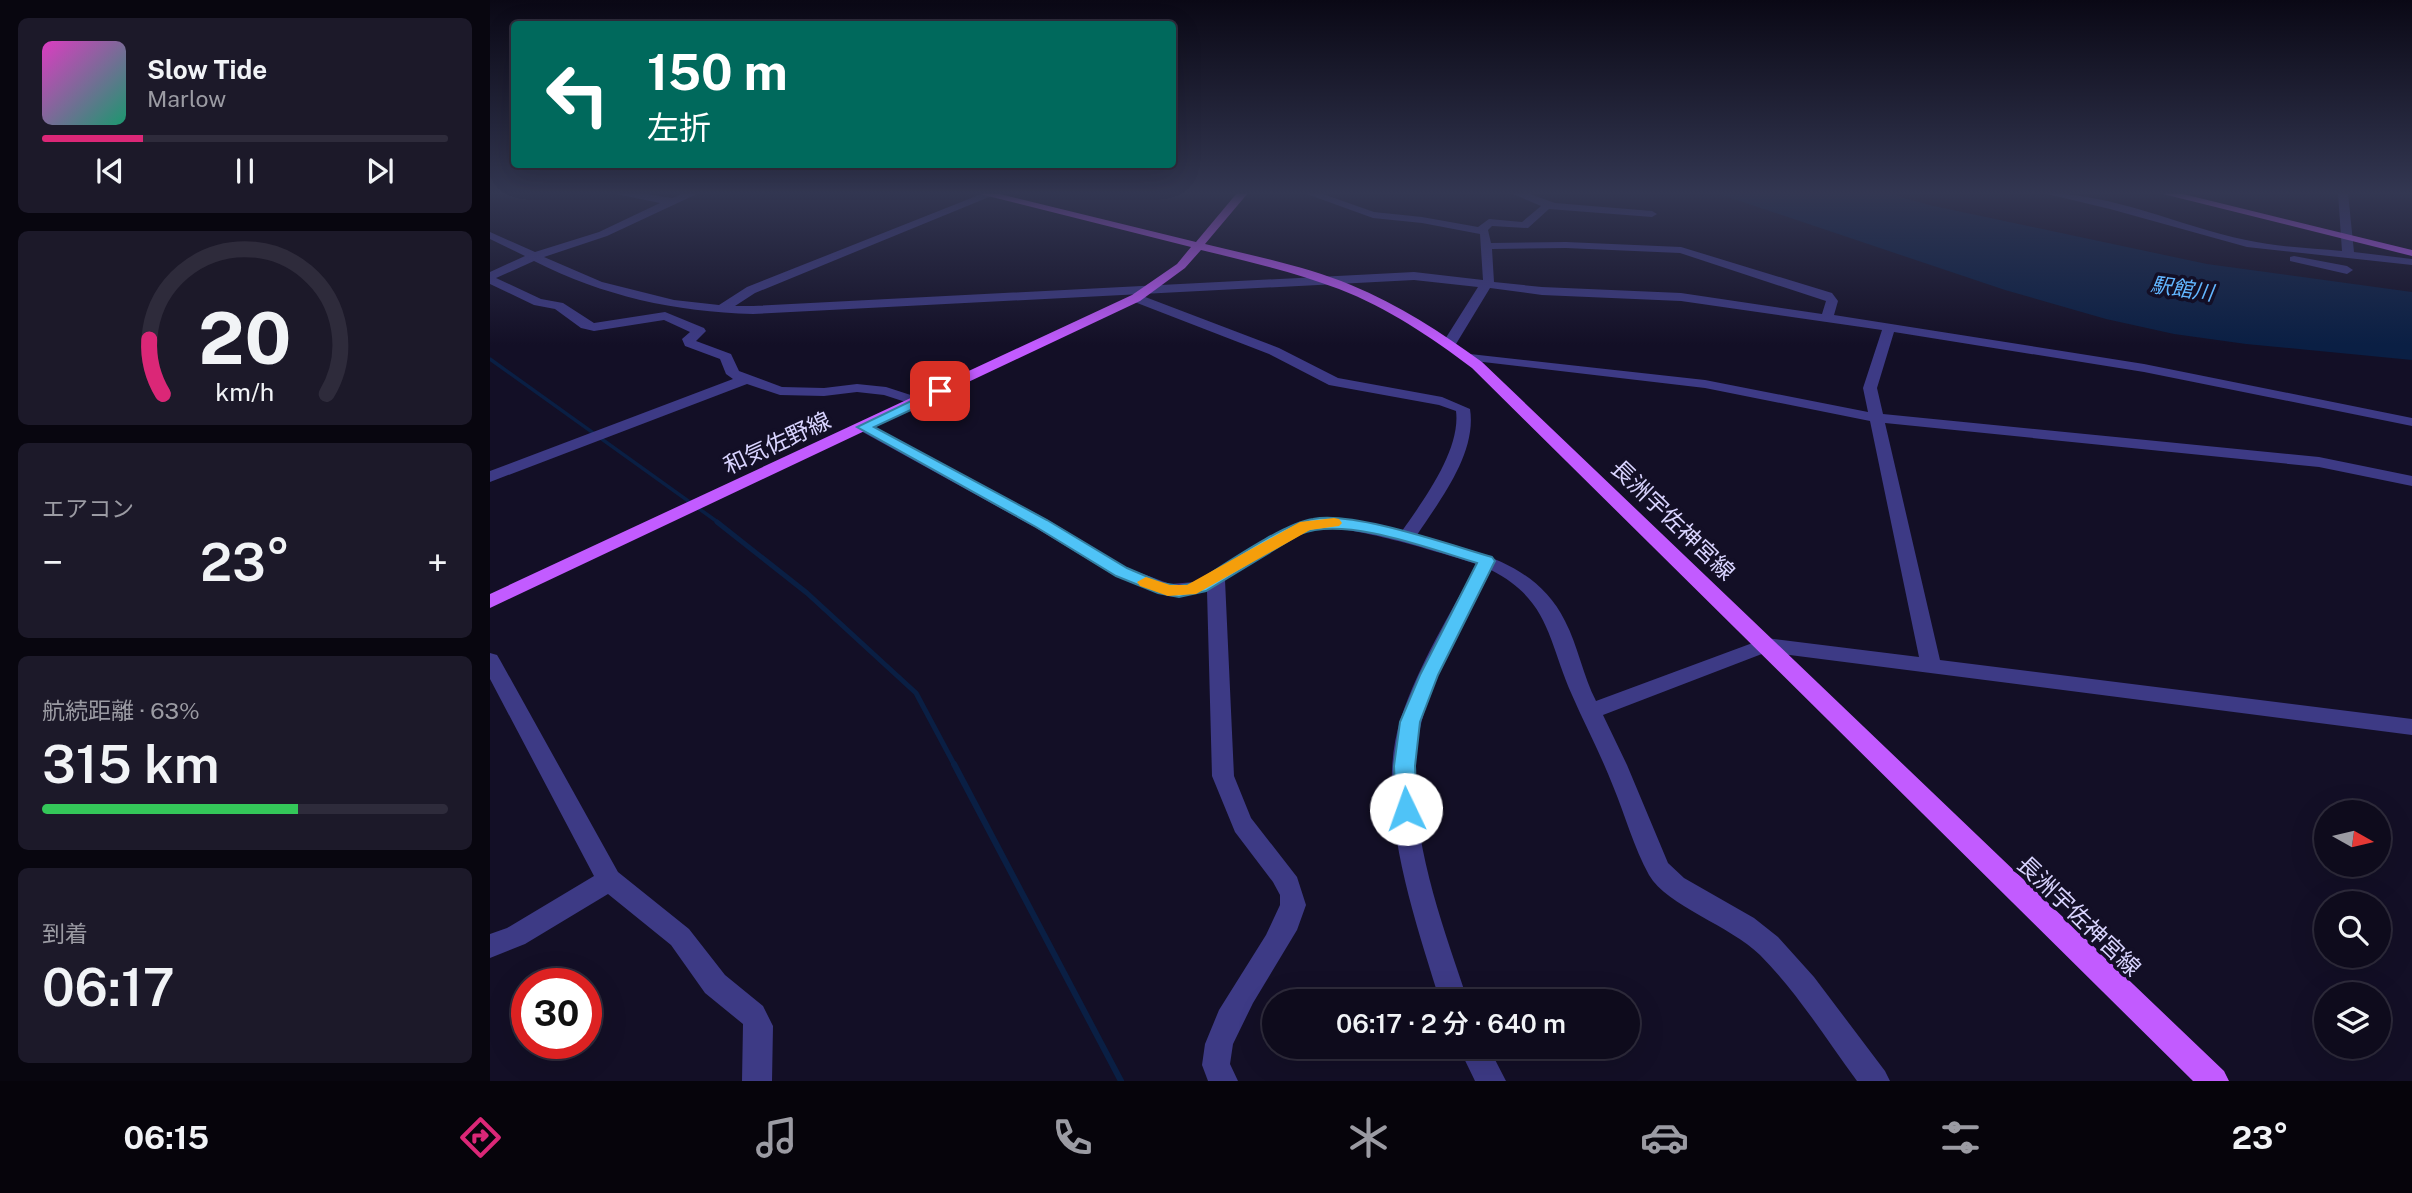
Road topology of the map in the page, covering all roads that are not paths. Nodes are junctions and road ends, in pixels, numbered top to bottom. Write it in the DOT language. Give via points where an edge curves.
graph roads {
  1 [pos="508,243"];
  2 [pos="574,243"];
  3 [pos="869,243"];
  4 [pos="1184,243"];
  5 [pos="1201,243"];
  6 [pos="2246,243"];
  7 [pos="2348,243"];
  8 [pos="2371,243"];
  9 [pos="1488,246"];
  10 [pos="2259,246"];
  11 [pos="1198,247"];
  12 [pos="2412,253"];
  13 [pos="2348,254"];
  14 [pos="535,256"];
  15 [pos="2412,261"];
  16 [pos="2347,270"];
  17 [pos="490,277"];
  18 [pos="1326,280"];
  19 [pos="1486,286"];
  20 [pos="1143,294"];
  21 [pos="721,309"];
  22 [pos="1827,318"];
  23 [pos="1889,327"];
  24 [pos="1449,344"];
  25 [pos="1466,356"];
  26 [pos="746,379"];
  27 [pos="918,401"];
  28 [pos="1876,418"];
  29 [pos="2412,422"];
  30 [pos="863,427"];
  31 [pos="490,477"];
  32 [pos="2412,481"];
  33 [pos="1406,537"];
  34 [pos="1487,561"];
  35 [pos="1216,577"];
  36 [pos="490,602"];
  37 [pos="1766,645"];
  38 [pos="490,660"];
  39 [pos="1931,666"];
  40 [pos="1590,712"];
  41 [pos="2412,727"];
  42 [pos="609,880"];
  43 [pos="490,946"];
  44 [pos="1450,989"];
  45 [pos="1479,1059"];
  46 [pos="757,1081"];
  47 [pos="1223,1081"];
  48 [pos="1491,1081"];
  49 [pos="1875,1081"];
  50 [pos="2214,1081"];
  1 -- 14 [label="street"];
  2 -- 14 [label="street"];
  3 -- 21 [label="street" via="751,290"];
  4 -- 11 [label="main road, 長洲宇佐神宮線"];
  5 -- 11 [label="main road, 和気佐野線"];
  6 -- 10 [label="street"];
  7 -- 13 [label="street"];
  8 -- 12 [label="main road"];
  9 -- 19 [label="street" via="1491,273"];
  9 -- 22 [label="street" via="1690,252 1828,296 1832,301"];
  10 -- 13 [label="street"];
  10 -- 16 [label="street" via="2269,254"];
  11 -- 18 [label="main road, 長洲宇佐神宮線"];
  11 -- 20 [label="main road, 和気佐野線"];
  13 -- 15 [label="street"];
  14 -- 17 [label="street"];
  14 -- 21 [label="street" via="601,286"];
  17 -- 26 [label="street" via="538,302 559,306 593,327 665,316 699,331 690,343 726,357 730,371"];
  18 -- 19 [label="street" via="1404,275"];
  18 -- 20 [label="street"];
  18 -- 24 [label="main road, 長洲宇佐神宮線" via="1385,305"];
  19 -- 22 [label="street" via="1681,298"];
  19 -- 24 [label="street"];
  20 -- 21 [label="street"];
  20 -- 27 [label="main road, 和気佐野線"];
  20 -- 33 [label="street" via="1334,382 1442,401 1463,409 1465,420 1451,463 1434,499"];
  22 -- 23 [label="street"];
  23 -- 28 [label="street" via="1870,388"];
  23 -- 29 [label="street" via="2144,368"];
  24 -- 25 [label="main road, 長洲宇佐神宮線"];
  25 -- 28 [label="street" via="1705,384"];
  25 -- 37 [label="main road, 長洲宇佐神宮線"];
  26 -- 27 [label="street" via="780,391 856,388"];
  26 -- 31 [label="street"];
  27 -- 30 [label="main road, 和気佐野線"];
  28 -- 32 [label="street" via="2319,462"];
  28 -- 39 [label="street"];
  30 -- 35 [label="street" via="1121,572 1179,592"];
  30 -- 36 [label="main road, 和気佐野線"];
  33 -- 34 [label="street"];
  33 -- 35 [label="street" via="1340,523 1315,523"];
  34 -- 40 [label="street" via="1515,575 1556,621"];
  34 -- 44 [label="street" via="1410,722 1405,766 1406,809 1416,867"];
  35 -- 47 [label="street" via="1223,776 1232,806 1259,850 1292,889 1293,905 1225,1028 1217,1071"];
  37 -- 39 [label="street"];
  37 -- 40 [label="street"];
  37 -- 50 [label="main road, 長洲宇佐神宮線"];
  38 -- 42 [label="street"];
  39 -- 41 [label="street"];
  40 -- 49 [label="street" via="1659,870 1675,886 1745,926 1769,946"];
  42 -- 43 [label="street" via="516,936"];
  42 -- 46 [label="street" via="680,937 715,984 753,1015 759,1026"];
  45 -- 48 [label="street"];
}
